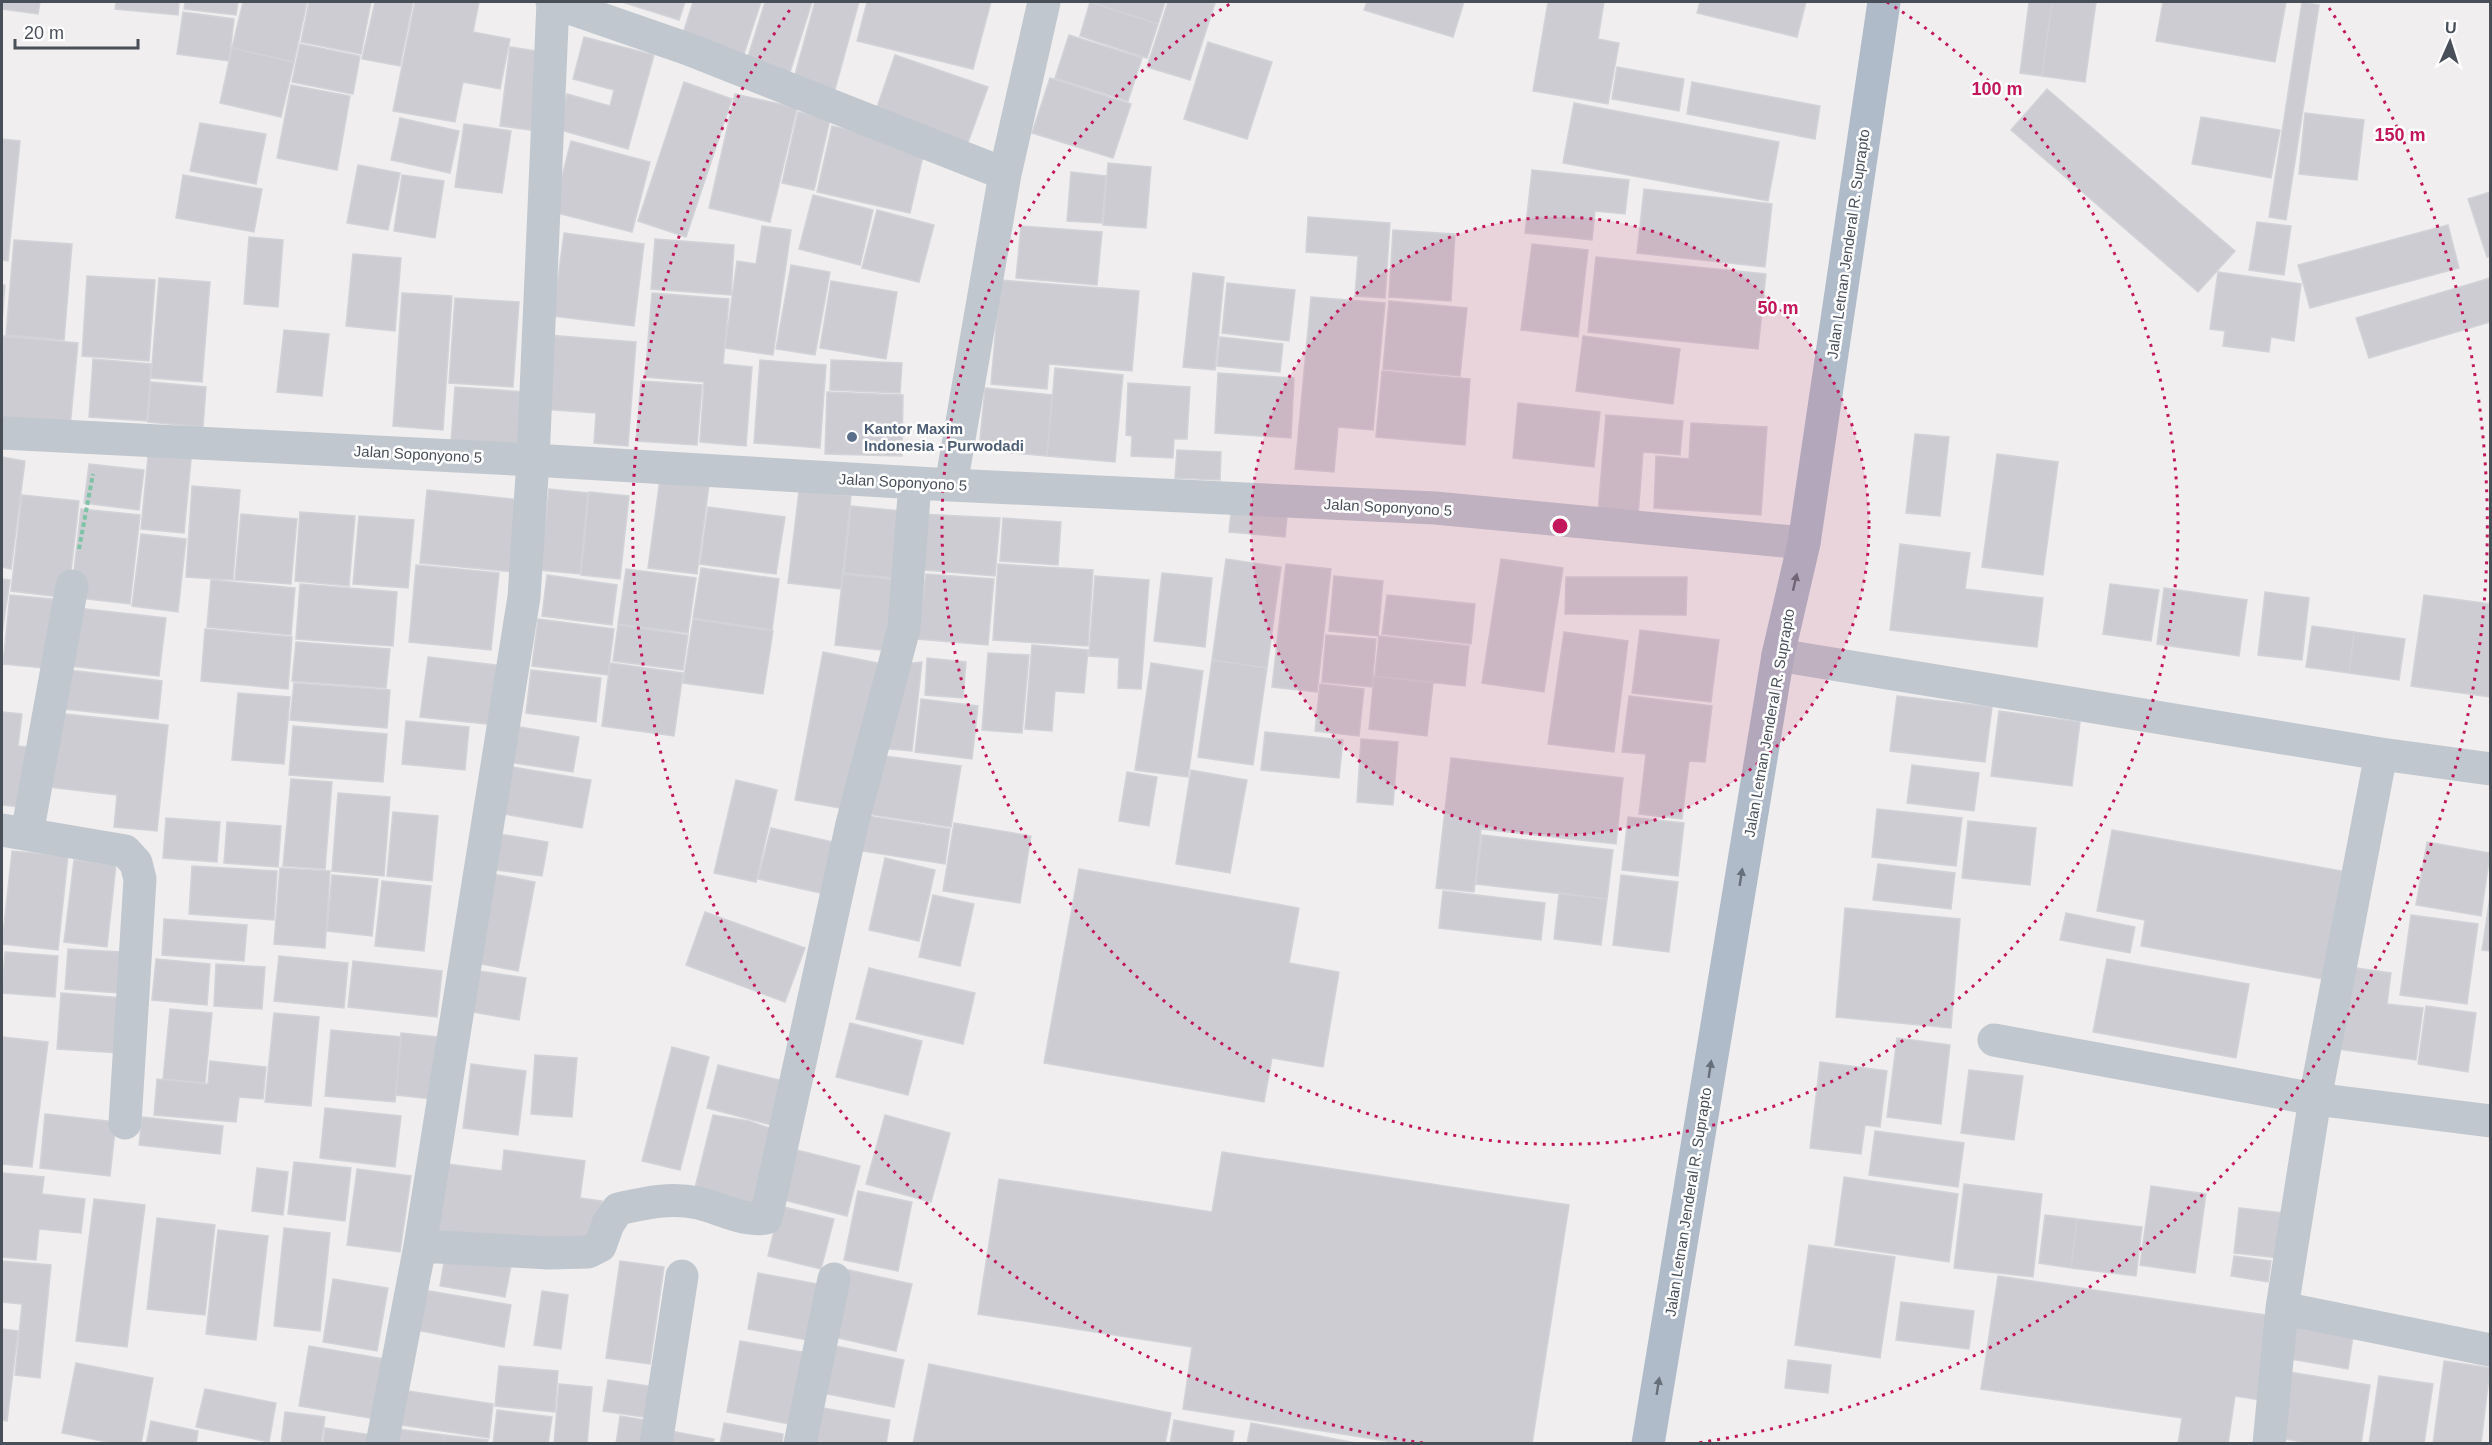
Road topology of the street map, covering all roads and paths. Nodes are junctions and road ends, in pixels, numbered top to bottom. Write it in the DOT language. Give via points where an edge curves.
graph roads {
  1 [pos="553,2"];
  2 [pos="1044,2"];
  3 [pos="1884,2"];
  4 [pos="605,10"];
  5 [pos="1005,174"];
  6 [pos="2,433"];
  7 [pos="100,438"];
  8 [pos="533,460"];
  9 [pos="915,483"];
  10 [pos="951,485"];
  11 [pos="1804,543"];
  12 [pos="72,585"];
  13 [pos="1778,655"];
  14 [pos="2381,754"];
  15 [pos="2490,769"];
  16 [pos="14,832"];
  17 [pos="1994,1040"];
  18 [pos="2315,1099"];
  19 [pos="2490,1121"];
  20 [pos="125,1123"];
  21 [pos="420,1246"];
  22 [pos="682,1276"];
  23 [pos="834,1279"];
  24 [pos="2282,1308"];
  25 [pos="2490,1350"];
  26 [pos="382,1443"];
  27 [pos="656,1443"];
  28 [pos="800,1443"];
  29 [pos="1648,1443"];
  30 [pos="2269,1443"];
  1 -- 4 [label="street"];
  1 -- 8 [label="street"];
  2 -- 5 [label="street"];
  3 -- 11 [label="main road, Jalan Letnan Jenderal R. Suprapto"];
  4 -- 5 [label="street"];
  5 -- 10 [label="street"];
  6 -- 7 [label="street, Jalan Soponyono 5"];
  7 -- 8 [label="street, Jalan Soponyono 5"];
  7 -- 12 [label="path"];
  8 -- 9 [label="street, Jalan Soponyono 5"];
  8 -- 21 [label="street" via="524,597"];
  9 -- 10 [label="street, Jalan Soponyono 5"];
  9 -- 21 [label="street" via="904,628 852,824 766,1218 754,1220 697,1203 669,1200 618,1209 600,1246 588,1252"];
  10 -- 11 [label="street, Jalan Soponyono 5" via="1435,508"];
  13 -- 11 [label="main road, Jalan Letnan Jenderal R. Suprapto, one-way"];
  12 -- 16 [label="street"];
  13 -- 14 [label="street"];
  29 -- 13 [label="main road, Jalan Letnan Jenderal R. Suprapto, one-way"];
  14 -- 15 [label="street"];
  14 -- 18 [label="street"];
  16 -- 20 [label="street" via="125,851 136,863 140,879"];
  17 -- 18 [label="street"];
  18 -- 19 [label="street"];
  18 -- 24 [label="street"];
  21 -- 26 [label="street"];
  22 -- 27 [label="street"];
  23 -- 28 [label="street"];
  24 -- 25 [label="street"];
  24 -- 30 [label="street"];
}
